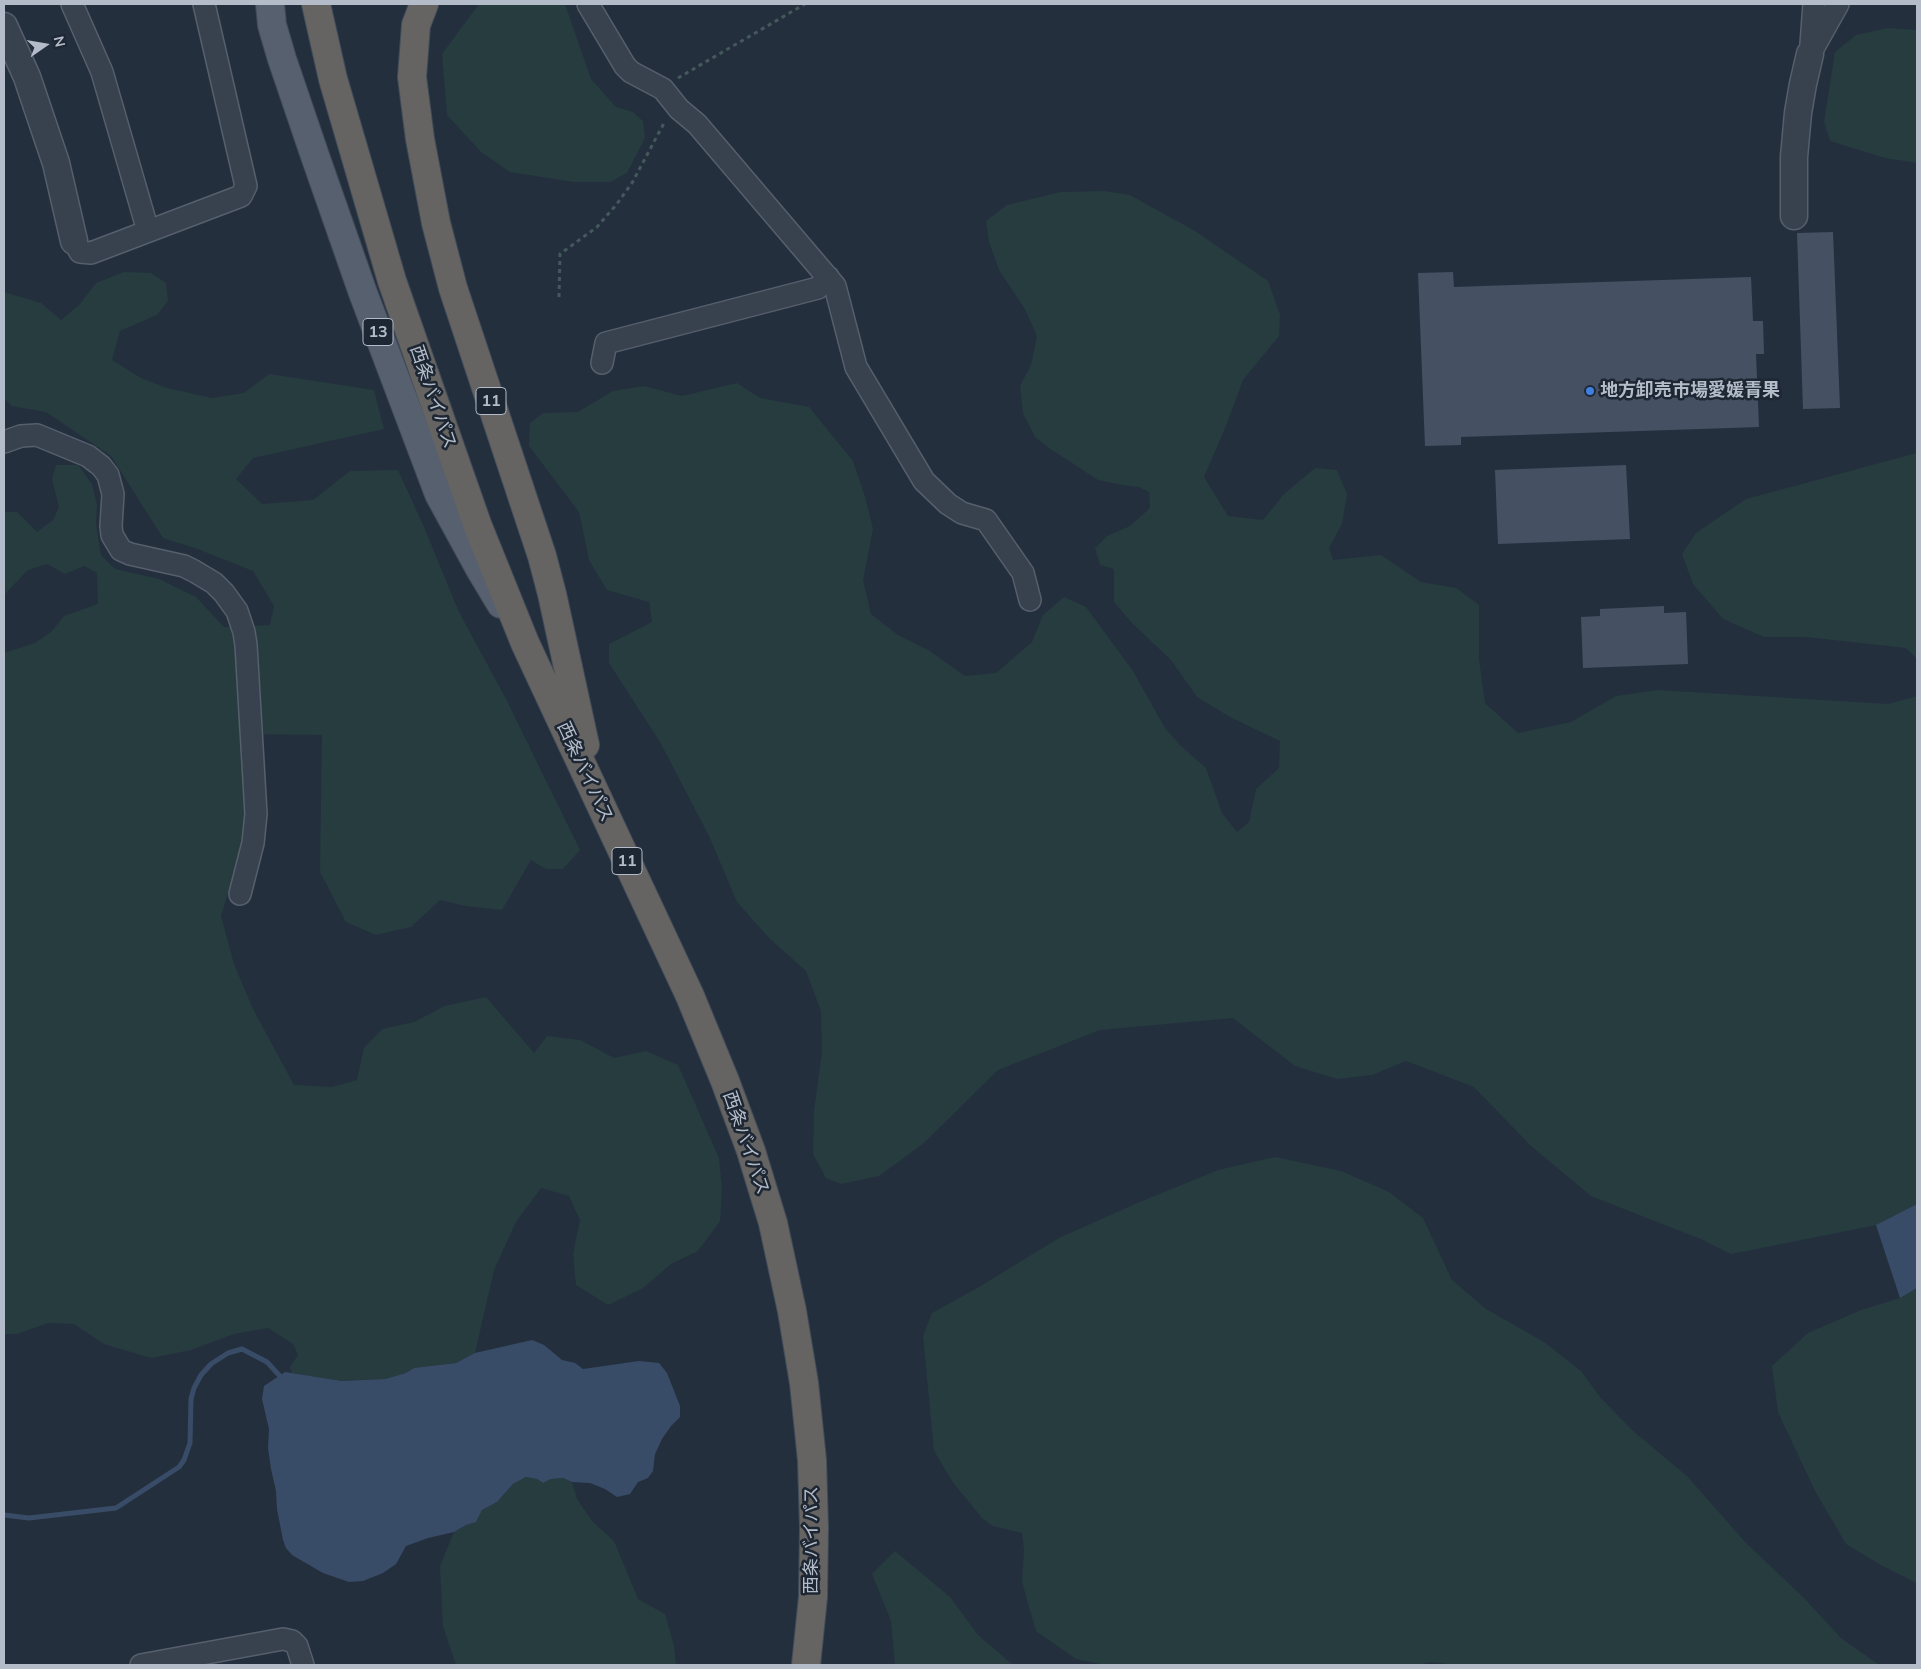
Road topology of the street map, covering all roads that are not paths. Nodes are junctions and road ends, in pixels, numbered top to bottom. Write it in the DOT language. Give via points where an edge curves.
graph roads {
  1 [pos="72,4"];
  2 [pos="204,4"];
  3 [pos="270,4"];
  4 [pos="316,4"];
  5 [pos="424,4"];
  6 [pos="588,4"];
  7 [pos="1814,4"];
  8 [pos="1838,4"];
  9 [pos="4,26"];
  10 [pos="1810,54"];
  11 [pos="1794,216"];
  12 [pos="148,231"];
  13 [pos="74,241"];
  14 [pos="828,277"];
  15 [pos="602,363"];
  16 [pos="4,442"];
  17 [pos="1030,600"];
  18 [pos="525,643"];
  19 [pos="596,795"];
  20 [pos="240,894"];
  21 [pos="212,1659"];
  22 [pos="141,1665"];
  23 [pos="303,1665"];
  24 [pos="806,1665"];
  1 -- 12 [label="street" via="102,72"];
  2 -- 12 [label="street" via="246,186 241,196"];
  3 -- 18 [label="main road, 13" via="272,26 301,115 440,494"];
  4 -- 18 [label="highway, 西条バイパス / 11" via="333,79 392,282 477,524"];
  5 -- 19 [label="highway, 11" via="416,25 412,77 436,223 453,288 542,556"];
  6 -- 14 [label="street" via="626,66 663,89 697,124"];
  7 -- 10 [label="street"];
  8 -- 10 [label="street"];
  9 -- 13 [label="street" via="27,77 56,163"];
  10 -- 11 [label="street" via="1798,113"];
  12 -- 13 [label="street" via="92,253 80,252"];
  14 -- 15 [label="street" via="818,288 606,343"];
  14 -- 17 [label="street" via="835,286 856,367 924,481 962,513 986,520 1023,573"];
  16 -- 20 [label="street" via="37,435 88,456 101,466 112,485 112,535 121,550 194,571 224,593 237,611 246,645 256,814 253,843"];
  18 -- 19 [label="highway, 西条バイパス / 11"];
  19 -- 24 [label="highway, 西条バイパス / 11" via="690,996 751,1151 773,1223 804,1383 812,1460 813,1597"];
  21 -- 22 [label="street"];
  21 -- 23 [label="street" via="283,1639 297,1646"];
}
